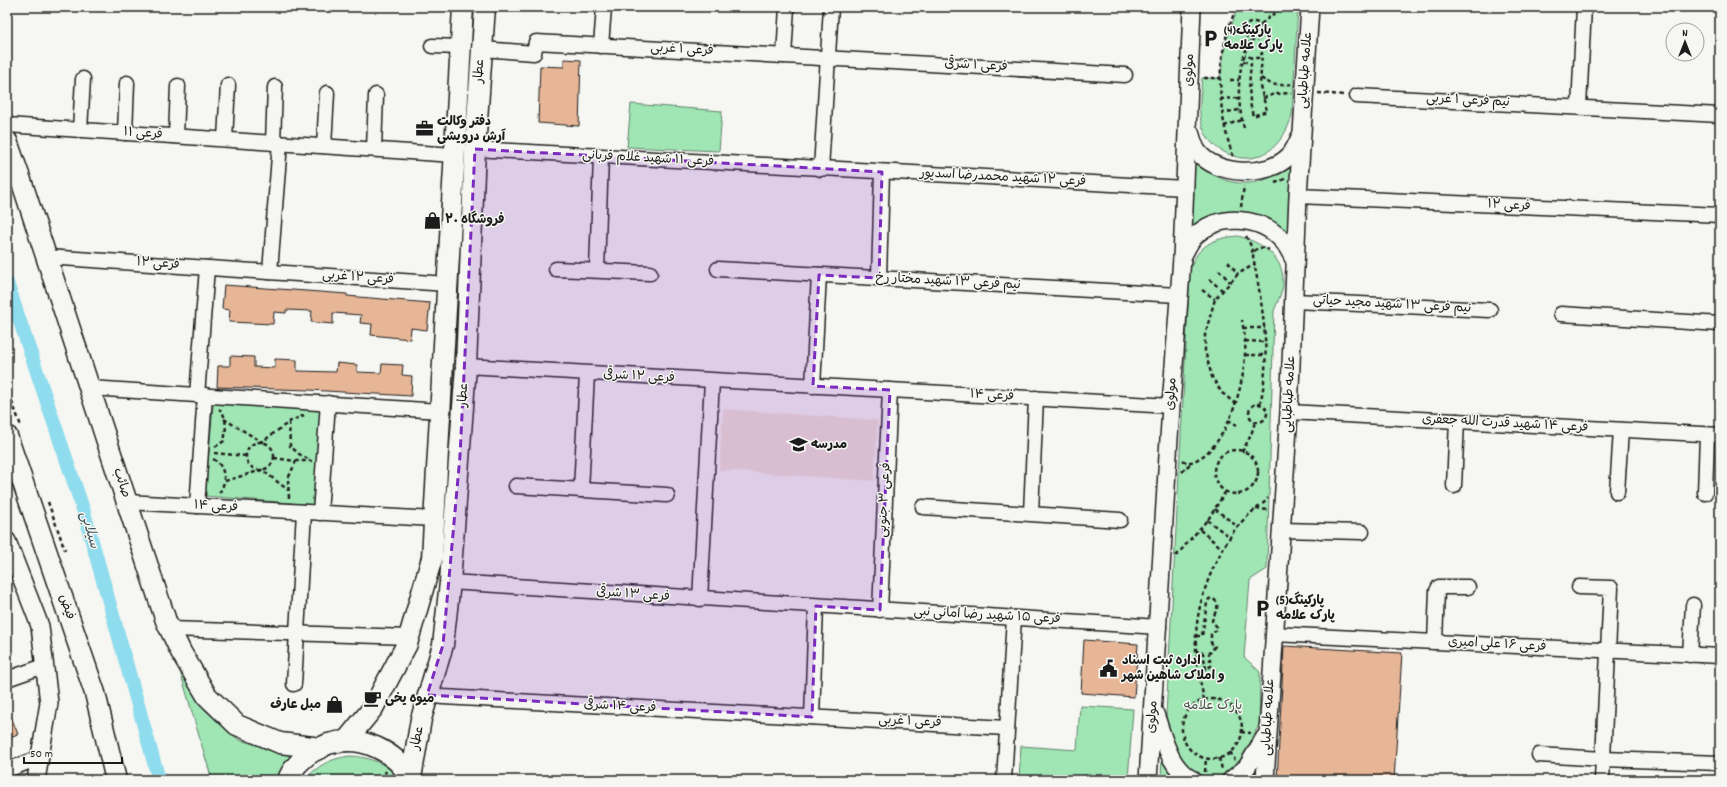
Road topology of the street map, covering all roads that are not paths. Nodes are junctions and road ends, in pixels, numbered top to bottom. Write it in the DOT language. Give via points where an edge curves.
graph roads {
  1 [pos="462,7"];
  2 [pos="485,7"];
  3 [pos="604,7"];
  4 [pos="787,7"];
  5 [pos="831,7"];
  6 [pos="1192,7"];
  7 [pos="1310,7"];
  8 [pos="1584,7"];
  9 [pos="432,46"];
  10 [pos="601,46"];
  11 [pos="460,47"];
  12 [pos="482,49"];
  13 [pos="784,56"];
  14 [pos="828,58"];
  15 [pos="1125,75"];
  16 [pos="83,79"];
  17 [pos="127,83"];
  18 [pos="228,85"];
  19 [pos="178,86"];
  20 [pos="275,87"];
  21 [pos="327,93"];
  22 [pos="376,95"];
  23 [pos="1357,96"];
  24 [pos="1579,107"];
  25 [pos="1720,115"];
  26 [pos="7,125"];
  27 [pos="1187,126"];
  28 [pos="80,130"];
  29 [pos="1302,132"];
  30 [pos="125,133"];
  31 [pos="176,136"];
  32 [pos="225,139"];
  33 [pos="7,141"];
  34 [pos="276,143"];
  35 [pos="324,146"];
  36 [pos="374,149"];
  37 [pos="475,150"];
  38 [pos="454,155"];
  39 [pos="601,157"];
  40 [pos="821,168"];
  41 [pos="882,172"];
  42 [pos="1185,188"];
  43 [pos="1298,196"];
  44 [pos="1720,215"];
  45 [pos="47,257"];
  46 [pos="1182,258"];
  47 [pos="1295,261"];
  48 [pos="207,268"];
  49 [pos="556,269"];
  50 [pos="718,269"];
  51 [pos="597,270"];
  52 [pos="270,272"];
  53 [pos="650,273"];
  54 [pos="819,275"];
  55 [pos="879,278"];
  56 [pos="447,284"];
  57 [pos="1178,294"];
  58 [pos="1294,301"];
  59 [pos="1490,310"];
  60 [pos="1561,314"];
  61 [pos="1720,324"];
  62 [pos="466,366"];
  63 [pos="587,374"];
  64 [pos="712,380"];
  65 [pos="813,386"];
  66 [pos="90,388"];
  67 [pos="890,390"];
  68 [pos="202,396"];
  69 [pos="1036,398"];
  70 [pos="328,404"];
  71 [pos="1171,406"];
  72 [pos="440,411"];
  73 [pos="1290,412"];
  74 [pos="1457,421"];
  75 [pos="1621,430"];
  76 [pos="1713,435"];
  77 [pos="7,436"];
  78 [pos="436,479"];
  79 [pos="458,481"];
  80 [pos="516,486"];
  81 [pos="1454,486"];
  82 [pos="581,490"];
  83 [pos="1617,492"];
  84 [pos="1705,493"];
  85 [pos="667,495"];
  86 [pos="127,502"];
  87 [pos="197,506"];
  88 [pos="923,507"];
  89 [pos="304,512"];
  90 [pos="320,513"];
  91 [pos="1031,513"];
  92 [pos="434,519"];
  93 [pos="1120,520"];
  94 [pos="1277,523"];
  95 [pos="1362,532"];
  96 [pos="7,541"];
  97 [pos="450,582"];
  98 [pos="1468,587"];
  99 [pos="1579,587"];
  100 [pos="700,599"];
  101 [pos="1693,605"];
  102 [pos="816,606"];
  103 [pos="880,610"];
  104 [pos="1014,618"];
  105 [pos="1159,627"];
  106 [pos="170,629"];
  107 [pos="296,633"];
  108 [pos="1274,634"];
  109 [pos="409,637"];
  110 [pos="1435,642"];
  111 [pos="1609,650"];
  112 [pos="1690,655"];
  113 [pos="1720,656"];
  114 [pos="44,666"];
  115 [pos="7,679"];
  116 [pos="294,684"];
  117 [pos="427,695"];
  118 [pos="1153,708"];
  119 [pos="812,717"];
  120 [pos="1269,725"];
  121 [pos="1007,728"];
  122 [pos="346,741"];
  123 [pos="321,748"];
  124 [pos="1539,755"];
  125 [pos="39,758"];
  126 [pos="1603,759"];
  127 [pos="1720,763"];
  128 [pos="7,770"];
  129 [pos="412,779"];
  130 [pos="36,780"];
  131 [pos="116,780"];
  132 [pos="288,780"];
  133 [pos="1004,780"];
  134 [pos="1148,780"];
  135 [pos="1199,780"];
  136 [pos="1231,780"];
  137 [pos="1265,780"];
  138 [pos="1602,780"];
  1 -- 11 [label="main road, عطار"];
  2 -- 12 [label="main road, عطار"];
  3 -- 10 [label="street"];
  4 -- 13 [label="street"];
  5 -- 14 [label="street"];
  6 -- 27 [label="street, مولوی"];
  7 -- 29 [label="street, علامه طباطبایی"];
  8 -- 24 [label="street"];
  9 -- 11 [label="street"];
  10 -- 12 [label="street, فرعی ۱ غربی" via="536,42 534,53"];
  10 -- 13 [label="street, فرعی ۱ غربی"];
  11 -- 38 [label="main road, عطار"];
  12 -- 37 [label="main road, عطار"];
  13 -- 14 [label="street, فرعی ۱ غربی"];
  14 -- 15 [label="street, فرعی ۱ شرقی"];
  14 -- 40 [label="street"];
  16 -- 28 [label="street"];
  17 -- 30 [label="street"];
  18 -- 32 [label="street"];
  19 -- 31 [label="street"];
  20 -- 34 [label="street"];
  21 -- 35 [label="street"];
  22 -- 36 [label="street"];
  23 -- 24 [label="street, نیم فرعی ۱ غربی"];
  24 -- 25 [label="street"];
  26 -- 28 [label="street, فرعی ۱۱"];
  27 -- 29 [label="street" via="1198,152 1216,167 1245,171 1266,169 1280,163 1289,156"];
  27 -- 42 [label="street, مولوی"];
  28 -- 30 [label="street, فرعی ۱۱"];
  29 -- 43 [label="street, علامه طباطبایی"];
  30 -- 31 [label="street, فرعی ۱۱"];
  31 -- 32 [label="street, فرعی ۱۱"];
  32 -- 34 [label="street, فرعی ۱۱"];
  33 -- 45 [label="main road, صائب"];
  34 -- 35 [label="street, فرعی ۱۱"];
  34 -- 52 [label="street"];
  35 -- 36 [label="street, فرعی ۱۱"];
  36 -- 38 [label="street, فرعی ۱۱"];
  37 -- 39 [label="street, فرعی ۱۱ شهید غلام قربانی"];
  37 -- 62 [label="main road, عطار"];
  38 -- 56 [label="main road, عطار"];
  39 -- 40 [label="street, فرعی ۱۱ شهید غلام قربانی"];
  39 -- 51 [label="street"];
  40 -- 41 [label="street, فرعی ۱۲ شهید محمدرضا اسدپور"];
  41 -- 42 [label="street, فرعی ۱۲ شهید محمدرضا اسدپور"];
  41 -- 55 [label="street"];
  42 -- 46 [label="street, مولوی"];
  43 -- 44 [label="street, فرعی ۱۲"];
  43 -- 47 [label="street, علامه طباطبایی"];
  45 -- 48 [label="street, فرعی ۱۲"];
  45 -- 66 [label="main road, صائب"];
  46 -- 47 [label="street" via="1195,236 1207,227 1223,221 1244,228 1261,224 1282,240"];
  46 -- 57 [label="street, مولوی"];
  47 -- 58 [label="street, علامه طباطبایی"];
  48 -- 52 [label="street, فرعی ۱۲"];
  48 -- 68 [label="street" via="202,328"];
  49 -- 51 [label="street"];
  50 -- 54 [label="street, نیم فرعی ۱۳ شهید مختار رخ"];
  51 -- 53 [label="street"];
  52 -- 56 [label="street, فرعی ۱۲ غربی"];
  54 -- 55 [label="street, نیم فرعی ۱۳ شهید مختار رخ"];
  54 -- 65 [label="street"];
  55 -- 57 [label="street, نیم فرعی ۱۳ شهید مختار رخ"];
  56 -- 72 [label="main road, عطار"];
  57 -- 71 [label="street, مولوی"];
  58 -- 59 [label="street, نیم فرعی ۱۳ شهید مجید حیاتی"];
  58 -- 73 [label="street, علامه طباطبایی"];
  60 -- 61 [label="street"];
  62 -- 63 [label="street, فرعی ۱۲ شرقی"];
  62 -- 79 [label="main road, عطار"];
  63 -- 64 [label="street, فرعی ۱۲ شرقی"];
  63 -- 82 [label="street"];
  64 -- 65 [label="street, فرعی ۱۲ شرقی"];
  64 -- 100 [label="street"];
  65 -- 67 [label="street, فرعی ۱۴"];
  66 -- 68 [label="street"];
  66 -- 86 [label="main road, صائب"];
  67 -- 69 [label="street, فرعی ۱۴"];
  67 -- 103 [label="street, فرعی ۳ جنوبی"];
  68 -- 70 [label="street"];
  68 -- 87 [label="street"];
  69 -- 71 [label="street, فرعی ۱۴"];
  69 -- 91 [label="street"];
  70 -- 72 [label="street"];
  70 -- 90 [label="street" via="317,460"];
  71 -- 105 [label="street, مولوی"];
  72 -- 78 [label="main road, عطار"];
  73 -- 74 [label="street, فرعی ۱۴ شهید قدرت الله جعفری"];
  73 -- 94 [label="street, علامه طباطبایی"];
  74 -- 75 [label="street, فرعی ۱۴ شهید قدرت الله جعفری"];
  74 -- 81 [label="street"];
  75 -- 76 [label="street, فرعی ۱۴ شهید قدرت الله جعفری"];
  75 -- 83 [label="street"];
  76 -- 84 [label="street"];
  77 -- 131 [label="main road, فیض" via="95,693"];
  78 -- 79 [label="main road"];
  78 -- 92 [label="main road, عطار"];
  79 -- 97 [label="main road, عطار"];
  80 -- 82 [label="street"];
  82 -- 85 [label="street"];
  86 -- 87 [label="street, فرعی ۱۴"];
  86 -- 106 [label="main road, صائب"];
  87 -- 89 [label="street, فرعی ۱۴"];
  88 -- 91 [label="street"];
  89 -- 90 [label="street, فرعی ۱۴"];
  89 -- 107 [label="street"];
  90 -- 92 [label="street, فرعی ۱۴"];
  91 -- 93 [label="street"];
  92 -- 109 [label="main road, عطار" via="432,558"];
  94 -- 95 [label="street"];
  94 -- 108 [label="street, علامه طباطبایی"];
  96 -- 114 [label="street" via="40,626"];
  97 -- 100 [label="street, فرعی ۱۳ شرقی"];
  97 -- 117 [label="main road, عطار" via="443,645"];
  98 -- 110 [label="street" via="1439,587"];
  99 -- 111 [label="street" via="1611,588"];
  100 -- 102 [label="street, فرعی ۱۳ شرقی"];
  101 -- 112 [label="street"];
  102 -- 103 [label="street, فرعی ۱۵ شهید رضا امانی نبی"];
  102 -- 119 [label="street"];
  103 -- 104 [label="street, فرعی ۱۵ شهید رضا امانی نبی"];
  104 -- 105 [label="street, فرعی ۱۵ شهید رضا امانی نبی"];
  104 -- 121 [label="street"];
  105 -- 118 [label="street, مولوی"];
  106 -- 107 [label="street"];
  106 -- 123 [label="main road, صائب" via="207,696 237,725 280,743"];
  107 -- 109 [label="street"];
  107 -- 116 [label="street"];
  108 -- 110 [label="street, فرعی ۱۶ علی امیری"];
  108 -- 120 [label="street, علامه طباطبایی"];
  109 -- 122 [label="main road, عطار" via="373,708"];
  110 -- 111 [label="street, فرعی ۱۶ علی امیری"];
  111 -- 112 [label="street, فرعی ۱۶ علی امیری"];
  111 -- 126 [label="street"];
  112 -- 113 [label="street, فرعی ۱۶ علی امیری"];
  114 -- 115 [label="street"];
  114 -- 125 [label="street" via="49,703"];
  117 -- 119 [label="street, فرعی ۱۴ شرقی" via="442,698"];
  117 -- 129 [label="main road, عطار" via="416,741"];
  118 -- 134 [label="street, مولوی"];
  118 -- 135 [label="street" via="1172,758 1180,769"];
  119 -- 121 [label="street, فرعی ۱ غربی"];
  120 -- 136 [label="street" via="1255,757"];
  120 -- 137 [label="street, علامه طباطبایی"];
  121 -- 133 [label="street"];
  122 -- 123 [label="main road" via="327,744"];
  122 -- 129 [label="main road" via="360,742 381,749 399,761"];
  123 -- 132 [label="main road" via="307,755 290,773"];
  124 -- 126 [label="street"];
  125 -- 128 [label="street"];
  125 -- 130 [label="street"];
  126 -- 127 [label="street"];
  126 -- 138 [label="street"];
}
